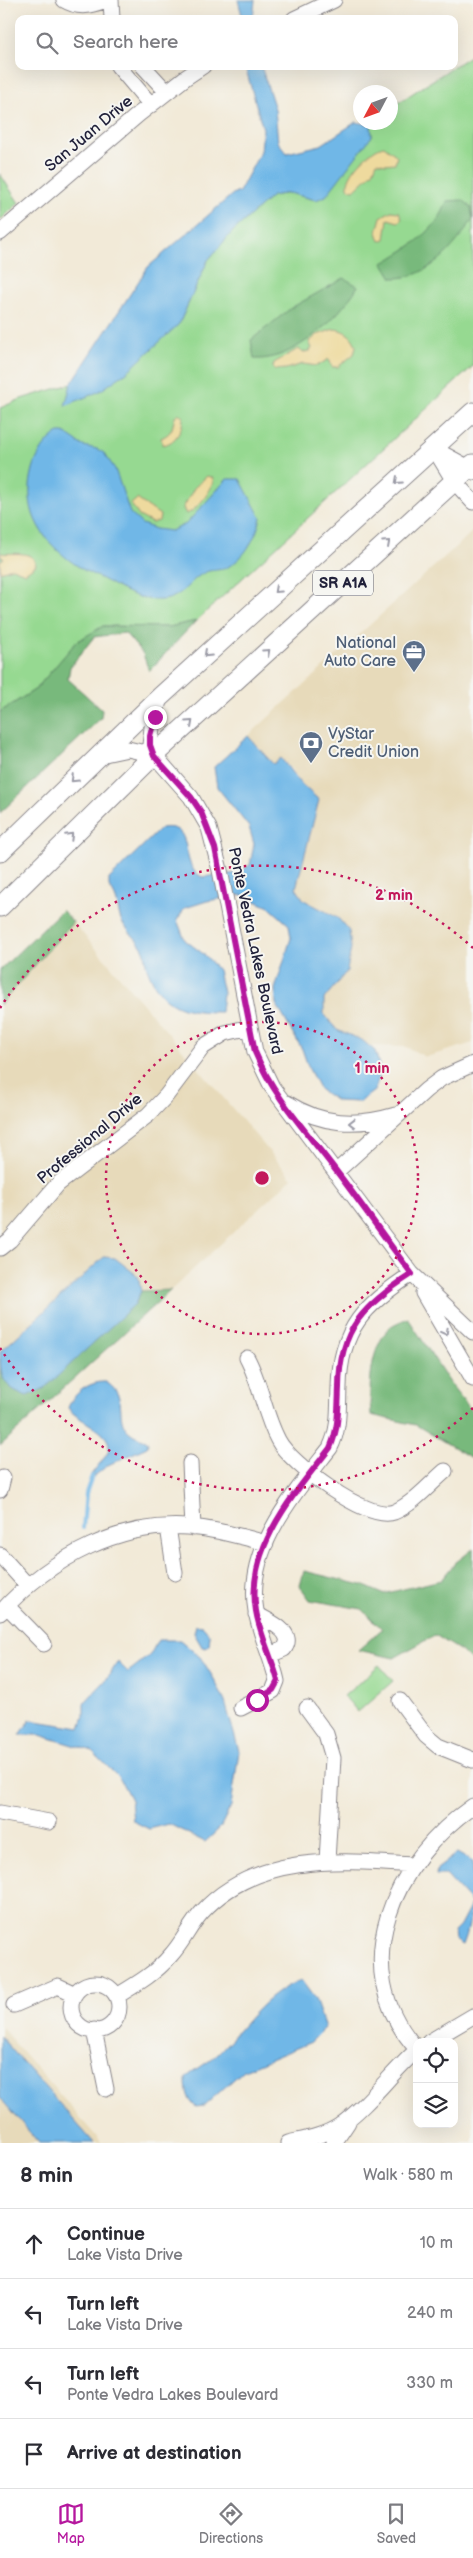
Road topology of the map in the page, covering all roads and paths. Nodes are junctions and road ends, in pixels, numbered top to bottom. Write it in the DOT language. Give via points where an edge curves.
graph roads {
  1 [pos="64,0"];
  2 [pos="106,0"];
  3 [pos="112,0"];
  4 [pos="334,0"];
  5 [pos="91,13"];
  6 [pos="112,15"];
  7 [pos="302,15"];
  8 [pos="121,70"];
  9 [pos="147,70"];
  10 [pos="197,70"];
  11 [pos="167,92"];
  12 [pos="151,105"];
  13 [pos="0,233"];
  14 [pos="473,412"];
  15 [pos="434,448"];
  16 [pos="472,468"];
  17 [pos="454,481"];
  18 [pos="473,502"];
  19 [pos="160,697"];
  20 [pos="98,756"];
  21 [pos="154,756"];
  22 [pos="0,852"];
  23 [pos="0,907"];
  24 [pos="250,1027"];
  25 [pos="473,1064"];
  26 [pos="281,1099"];
  27 [pos="400,1114"];
  28 [pos="337,1172"];
  29 [pos="0,1248"];
  30 [pos="412,1274"];
  31 [pos="473,1332"];
  32 [pos="247,1358"];
  33 [pos="473,1379"];
  34 [pos="190,1463"];
  35 [pos="445,1471"];
  36 [pos="309,1475"];
  37 [pos="168,1527"];
  38 [pos="193,1528"];
  39 [pos="266,1543"];
  40 [pos="0,1555"];
  41 [pos="175,1572"];
  42 [pos="28,1586"];
  43 [pos="3,1609"];
  44 [pos="256,1614"];
  45 [pos="44,1644"];
  46 [pos="270,1655"];
  47 [pos="400,1701"];
  48 [pos="241,1708"];
  49 [pos="307,1708"];
  50 [pos="473,1760"];
  51 [pos="473,1806"];
  52 [pos="0,1813"];
  53 [pos="49,1822"];
  54 [pos="327,1861"];
  55 [pos="412,1865"];
  56 [pos="75,1994"];
  57 [pos="117,1996"];
  58 [pos="14,2005"];
  59 [pos="473,2016"];
  60 [pos="94,2030"];
  61 [pos="435,2038"];
  62 [pos="413,2044"];
  63 [pos="413,2053"];
  64 [pos="106,2089"];
  65 [pos="353,2114"];
  66 [pos="288,2143"];
  67 [pos="334,2143"];
  1 -- 5 [label="street"];
  2 -- 5 [label="street"];
  3 -- 6 [label="street"];
  4 -- 7 [label="street"];
  8 -- 12 [label="street"];
  9 -- 11 [label="street"];
  10 -- 11 [label="street, San Juan Drive"];
  11 -- 12 [label="street, San Juan Drive"];
  12 -- 13 [label="street, San Juan Drive"];
  14 -- 15 [label="main road, SR A1A"];
  15 -- 16 [label="street"];
  15 -- 17 [label="street"];
  15 -- 19 [label="main road, SR A1A, one-way"];
  16 -- 17 [label="main road, SR A1A"];
  17 -- 18 [label="street"];
  21 -- 17 [label="main road, SR A1A, one-way"];
  19 -- 20 [label="main road, SR A1A"];
  19 -- 21 [label="street" via="150,736"];
  20 -- 21 [label="street" via="128,749"];
  20 -- 22 [label="main road, SR A1A, one-way"];
  23 -- 21 [label="main road, SR A1A, one-way"];
  21 -- 24 [label="street, Ponte Vedra Lakes Boulevard" via="191,797 209,828"];
  24 -- 26 [label="street, Ponte Vedra Lakes Boulevard" via="255,1052"];
  24 -- 29 [label="street, Professional Drive" via="225,1033 203,1047 148,1115 58,1184"];
  25 -- 27 [label="street" via="442,1078"];
  27 -- 26 [label="street, one-way" via="359,1124 331,1122 301,1112"];
  26 -- 28 [label="street, Ponte Vedra Lakes Boulevard"];
  27 -- 28 [label="street"];
  28 -- 30 [label="street, Ponte Vedra Lakes Boulevard"];
  30 -- 31 [label="street, Ponte Vedra Lakes Boulevard"];
  30 -- 33 [label="street, Ponte Vedra Lakes Boulevard, one-way"];
  30 -- 36 [label="street" via="372,1303 348,1336 339,1367 335,1437"];
  32 -- 36 [label="street" via="278,1442"];
  34 -- 38 [label="street"];
  35 -- 36 [label="street" via="410,1502 395,1512 387,1513 360,1504"];
  36 -- 39 [label="street"];
  37 -- 38 [label="street"];
  37 -- 41 [label="street"];
  37 -- 42 [label="street" via="139,1530 89,1546"];
  38 -- 39 [label="street"];
  39 -- 44 [label="street" via="255,1576"];
  40 -- 42 [label="street"];
  42 -- 43 [label="street"];
  43 -- 45 [label="street"];
  44 -- 46 [label="street"];
  44 -- 46 [label="street" via="286,1634 288,1641 284,1649"];
  46 -- 48 [label="street" via="278,1681 273,1690"];
  47 -- 50 [label="street" via="426,1736 438,1746"];
  49 -- 54 [label="street" via="326,1734 333,1758"];
  51 -- 55 [label="street" via="440,1832"];
  52 -- 53 [label="street"];
  54 -- 55 [label="street"];
  54 -- 57 [label="street" via="277,1868 237,1885 202,1913 159,1967"];
  55 -- 62 [label="street" via="387,1914 382,1951 385,1988 391,2006 399,2025"];
  56 -- 57 [label="street" via="88,1984 96,1983 112,1989"];
  56 -- 58 [label="street" via="66,1988 50,1988"];
  56 -- 60 [label="street" via="72,2010 75,2019 81,2026"];
  57 -- 60 [label="street" via="116,2018 110,2025"];
  59 -- 61 [label="street"];
  60 -- 64 [label="street"];
  63 -- 65 [label="street"];
  65 -- 66 [label="street" via="323,2134"];
  65 -- 67 [label="street"];
}
